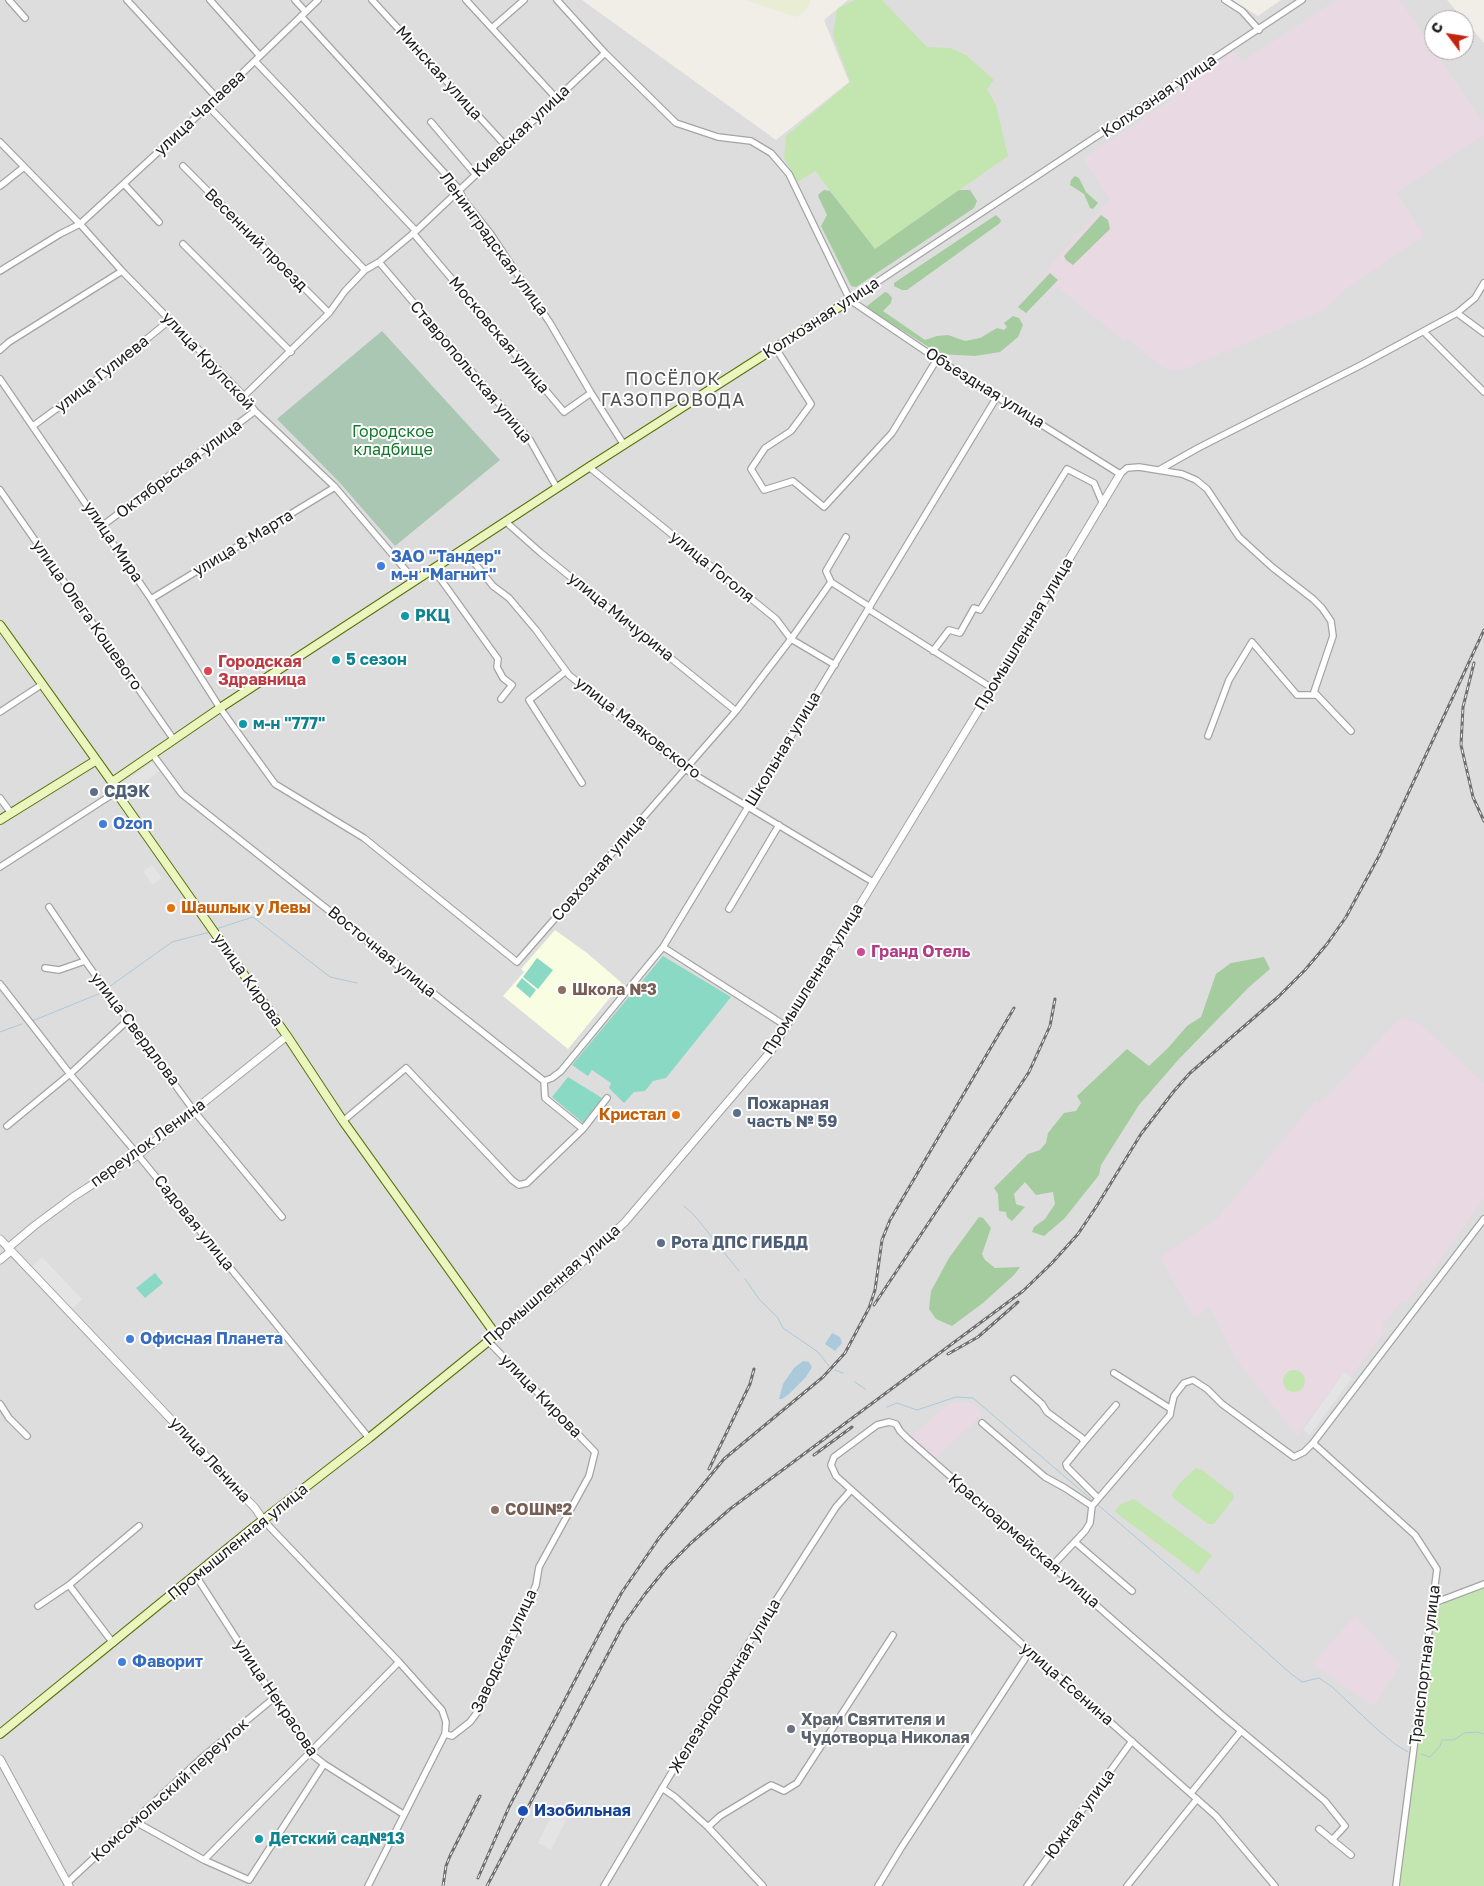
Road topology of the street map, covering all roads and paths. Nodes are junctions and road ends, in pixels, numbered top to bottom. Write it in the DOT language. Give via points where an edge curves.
graph roads {
  1 [pos="9,0"];
  2 [pos="127,0"];
  3 [pos="210,0"];
  4 [pos="295,0"];
  5 [pos="318,0"];
  6 [pos="372,0"];
  7 [pos="466,0"];
  8 [pos="524,0"];
  9 [pos="557,0"];
  10 [pos="1225,0"];
  11 [pos="1302,0"];
  12 [pos="303,14"];
  13 [pos="25,18"];
  14 [pos="492,28"];
  15 [pos="1258,30"];
  16 [pos="605,53"];
  17 [pos="260,56"];
  18 [pos="255,61"];
  19 [pos="216,98"];
  20 [pos="557,98"];
  21 [pos="208,106"];
  22 [pos="431,122"];
  23 [pos="0,142"];
  24 [pos="506,146"];
  25 [pos="183,166"];
  26 [pos="24,168"];
  27 [pos="475,174"];
  28 [pos="124,184"];
  29 [pos="0,186"];
  30 [pos="459,189"];
  31 [pos="159,222"];
  32 [pos="80,224"];
  33 [pos="414,232"];
  34 [pos="183,244"];
  35 [pos="378,262"];
  36 [pos="365,270"];
  37 [pos="0,271"];
  38 [pos="122,271"];
  39 [pos="1484,283"];
  40 [pos="850,300"];
  41 [pos="329,313"];
  42 [pos="1457,313"];
  43 [pos="170,320"];
  44 [pos="1424,332"];
  45 [pos="1484,334"];
  46 [pos="775,348"];
  47 [pos="0,350"];
  48 [pos="291,352"];
  49 [pos="937,359"];
  50 [pos="0,379"];
  51 [pos="1484,392"];
  52 [pos="591,393"];
  53 [pos="244,396"];
  54 [pos="998,396"];
  55 [pos="255,411"];
  56 [pos="33,426"];
  57 [pos="624,445"];
  58 [pos="589,467"];
  59 [pos="1159,470"];
  60 [pos="1120,474"];
  61 [pos="335,487"];
  62 [pos="557,488"];
  63 [pos="0,490"];
  64 [pos="1103,504"];
  65 [pos="506,522"];
  66 [pos="102,526"];
  67 [pos="846,537"];
  68 [pos="464,550"];
  69 [pos="434,570"];
  70 [pos="415,581"];
  71 [pos="830,582"];
  72 [pos="151,599"];
  73 [pos="869,608"];
  74 [pos="0,625"];
  75 [pos="791,639"];
  76 [pos="934,651"];
  77 [pos="835,665"];
  78 [pos="566,671"];
  79 [pos="41,685"];
  80 [pos="992,688"];
  81 [pos="1317,695"];
  82 [pos="501,699"];
  83 [pos="220,708"];
  84 [pos="736,710"];
  85 [pos="0,712"];
  86 [pos="1351,731"];
  87 [pos="1208,736"];
  88 [pos="174,740"];
  89 [pos="153,755"];
  90 [pos="95,761"];
  91 [pos="685,768"];
  92 [pos="112,782"];
  93 [pos="582,782"];
  94 [pos="281,788"];
  95 [pos="116,792"];
  96 [pos="0,798"];
  97 [pos="748,806"];
  98 [pos="11,813"];
  99 [pos="0,820"];
  100 [pos="779,825"];
  101 [pos="0,867"];
  102 [pos="873,882"];
  103 [pos="49,907"];
  104 [pos="729,909"];
  105 [pos="663,947"];
  106 [pos="85,961"];
  107 [pos="45,968"];
  108 [pos="0,984"];
  109 [pos="128,1020"];
  110 [pos="786,1026"];
  111 [pos="287,1036"];
  112 [pos="70,1074"];
  113 [pos="544,1081"];
  114 [pos="608,1098"];
  115 [pos="194,1111"];
  116 [pos="344,1121"];
  117 [pos="7,1126"];
  118 [pos="583,1129"];
  119 [pos="138,1154"];
  120 [pos="282,1217"];
  121 [pos="1484,1220"];
  122 [pos="0,1239"];
  123 [pos="10,1249"];
  124 [pos="0,1260"];
  125 [pos="496,1334"];
  126 [pos="488,1340"];
  127 [pos="1114,1373"];
  128 [pos="1014,1379"];
  129 [pos="0,1404"];
  130 [pos="1116,1405"];
  131 [pos="1171,1408"];
  132 [pos="982,1423"];
  133 [pos="27,1436"];
  134 [pos="369,1438"];
  135 [pos="1084,1442"];
  136 [pos="1313,1443"];
  137 [pos="594,1452"];
  138 [pos="851,1490"];
  139 [pos="1098,1498"];
  140 [pos="1092,1506"];
  141 [pos="264,1521"];
  142 [pos="139,1526"];
  143 [pos="1075,1542"];
  144 [pos="1052,1565"];
  145 [pos="196,1576"];
  146 [pos="1484,1584"];
  147 [pos="69,1585"];
  148 [pos="1132,1591"];
  149 [pos="1434,1603"];
  150 [pos="38,1606"];
  151 [pos="893,1635"];
  152 [pos="113,1643"];
  153 [pos="1030,1651"];
  154 [pos="399,1662"];
  155 [pos="274,1698"];
  156 [pos="1241,1731"];
  157 [pos="0,1734"];
  158 [pos="445,1734"];
  159 [pos="1132,1741"];
  160 [pos="310,1753"];
  161 [pos="0,1759"];
  162 [pos="324,1764"];
  163 [pos="662,1788"];
  164 [pos="1191,1793"];
  165 [pos="1197,1799"];
  166 [pos="403,1814"];
  167 [pos="134,1821"];
  168 [pos="708,1827"];
  169 [pos="1319,1829"];
  170 [pos="1332,1840"];
  171 [pos="1350,1855"];
  172 [pos="204,1860"];
  173 [pos="68,1885"];
  174 [pos="368,1886"];
  175 [pos="604,1886"];
  176 [pos="763,1886"];
  177 [pos="878,1886"];
  178 [pos="1027,1886"];
  179 [pos="1127,1886"];
  180 [pos="1275,1886"];
  181 [pos="1396,1886"];
  1 -- 13 [label="street"];
  2 -- 19 [label="street"];
  3 -- 17 [label="street"];
  4 -- 12 [label="street, Ленинградская улица"];
  5 -- 12 [label="street, улица Чапаева"];
  6 -- 24 [label="street, Минская улица"];
  7 -- 14 [label="street"];
  8 -- 14 [label="street"];
  9 -- 16 [label="street"];
  10 -- 15 [label="street" via="1242,11"];
  11 -- 15 [label="street, Колхозная улица"];
  12 -- 17 [label="street, улица Чапаева"];
  12 -- 30 [label="street, Ленинградская улица"];
  14 -- 20 [label="street"];
  15 -- 40 [label="street, Колхозная улица"];
  16 -- 20 [label="street, Киевская улица"];
  16 -- 40 [label="street" via="676,123 718,137 751,140 771,153 789,174"];
  17 -- 18 [label="street, улица Чапаева"];
  18 -- 19 [label="street, улица Чапаева"];
  18 -- 33 [label="street, Московская улица"];
  19 -- 21 [label="street, улица Чапаева"];
  20 -- 24 [label="street, Киевская улица"];
  21 -- 28 [label="street, улица Чапаева"];
  21 -- 36 [label="street"];
  22 -- 27 [label="street"];
  23 -- 26 [label="street, улица Крупской"];
  24 -- 27 [label="street, Киевская улица"];
  25 -- 41 [label="street, Весенний проезд"];
  26 -- 29 [label="street"];
  26 -- 32 [label="street, улица Крупской"];
  27 -- 30 [label="street, Киевская улица"];
  28 -- 31 [label="street"];
  28 -- 32 [label="street, улица Чапаева"];
  30 -- 33 [label="street, Киевская улица"];
  30 -- 52 [label="street, Ленинградская улица" via="550,323"];
  32 -- 37 [label="street, улица Чапаева"];
  32 -- 38 [label="street, улица Крупской"];
  33 -- 35 [label="street, Киевская улица"];
  33 -- 52 [label="street, Московская улица" via="564,412"];
  34 -- 48 [label="street"];
  35 -- 36 [label="street, Киевская улица"];
  35 -- 62 [label="street, Ставропольская улица" via="530,440"];
  36 -- 41 [label="street, Киевская улица"];
  38 -- 43 [label="street, улица Крупской"];
  38 -- 47 [label="street"];
  39 -- 42 [label="street" via="1475,298"];
  40 -- 46 [label="main road, Колхозная улица"];
  40 -- 49 [label="street, Объездная улица"];
  41 -- 48 [label="street, Киевская улица"];
  42 -- 44 [label="street"];
  42 -- 45 [label="street"];
  43 -- 53 [label="street, улица Крупской"];
  43 -- 56 [label="street, улица Гулиева"];
  44 -- 51 [label="street"];
  44 -- 59 [label="street"];
  46 -- 49 [label="street" via="811,404 791,431 765,448 751,469 764,490 793,481 824,507 892,433"];
  46 -- 57 [label="main road, Колхозная улица"];
  48 -- 53 [label="street, Киевская улица"];
  49 -- 54 [label="street, Объездная улица"];
  50 -- 56 [label="street, улица Мира"];
  52 -- 57 [label="street, Ленинградская улица"];
  53 -- 55 [label="street, улица Крупской"];
  54 -- 60 [label="street, Объездная улица"];
  54 -- 73 [label="street, Школьная улица"];
  55 -- 61 [label="street, улица Крупской"];
  55 -- 66 [label="street, Октябрьская улица"];
  56 -- 66 [label="street, улица Мира"];
  57 -- 58 [label="main road, Колхозная улица"];
  58 -- 62 [label="main road, Колхозная улица"];
  58 -- 75 [label="street, улица Гоголя" via="776,618"];
  59 -- 60 [label="street" via="1127,468"];
  59 -- 81 [label="street" via="1196,480 1206,489 1239,537 1322,608 1331,621 1333,636 1314,692"];
  60 -- 64 [label="street, Промышленная улица"];
  61 -- 70 [label="street, улица Крупской"];
  61 -- 72 [label="street, улица 8 Марта"];
  62 -- 65 [label="main road, Колхозная улица"];
  63 -- 88 [label="street, улица Олега Кошевого"];
  64 -- 76 [label="street" via="1094,484 1067,469 980,610 974,608 960,633 948,630"];
  64 -- 80 [label="street, Промышленная улица"];
  65 -- 68 [label="main road, Колхозная улица"];
  65 -- 84 [label="street, улица Мичурина"];
  66 -- 72 [label="street, улица Мира"];
  67 -- 71 [label="street, Совхозная улица" via="826,571"];
  68 -- 69 [label="main road, Колхозная улица"];
  68 -- 78 [label="street, улица Маяковского" via="493,586 509,598 536,630"];
  69 -- 70 [label="main road, Колхозная улица"];
  69 -- 82 [label="street" via="498,659 497,668 512,686"];
  70 -- 83 [label="main road, Колхозная улица"];
  71 -- 73 [label="street"];
  71 -- 75 [label="street, Совхозная улица"];
  72 -- 83 [label="street, улица Мира"];
  73 -- 76 [label="street"];
  73 -- 77 [label="street, Школьная улица"];
  74 -- 79 [label="main road, улица Кирова"];
  75 -- 77 [label="street, улица Гоголя"];
  75 -- 84 [label="street, Совхозная улица"];
  76 -- 80 [label="street"];
  77 -- 97 [label="street, Школьная улица"];
  78 -- 91 [label="street, улица Маяковского"];
  78 -- 93 [label="street" via="529,700"];
  79 -- 85 [label="street"];
  79 -- 90 [label="main road, улица Кирова"];
  80 -- 102 [label="street, Промышленная улица"];
  81 -- 86 [label="street"];
  81 -- 87 [label="street" via="1297,696 1252,642 1229,680"];
  83 -- 88 [label="main road, Колхозная улица"];
  83 -- 94 [label="street, улица Мира" via="261,767"];
  84 -- 91 [label="street, Совхозная улица"];
  88 -- 89 [label="main road, Колхозная улица"];
  89 -- 92 [label="main road, Колхозная улица"];
  89 -- 113 [label="street, Восточная улица" via="182,794"];
  90 -- 92 [label="main road, улица Кирова"];
  90 -- 98 [label="main road"];
  91 -- 94 [label="street, Совхозная улица" via="517,962 364,838"];
  91 -- 97 [label="street, улица Маяковского"];
  92 -- 95 [label="main road, улица Кирова"];
  95 -- 101 [label="street"];
  95 -- 111 [label="main road, улица Кирова"];
  96 -- 98 [label="street"];
  97 -- 100 [label="street, улица Маяковского"];
  97 -- 105 [label="street, Школьная улица"];
  98 -- 99 [label="main road"];
  100 -- 102 [label="street, улица Маяковского"];
  100 -- 104 [label="street"];
  102 -- 110 [label="street, Промышленная улица"];
  103 -- 106 [label="street, улица Свердлова"];
  105 -- 110 [label="street"];
  105 -- 113 [label="street, Школьная улица" via="561,1071"];
  106 -- 107 [label="street" via="59,970"];
  106 -- 109 [label="street, улица Свердлова"];
  108 -- 112 [label="street, Садовая улица"];
  109 -- 112 [label="street"];
  109 -- 115 [label="street, улица Свердлова"];
  110 -- 125 [label="street, Промышленная улица" via="771,1051 625,1222 563,1280"];
  111 -- 115 [label="street, переулок Ленина"];
  111 -- 116 [label="main road, улица Кирова"];
  112 -- 117 [label="street"];
  112 -- 119 [label="street, Садовая улица"];
  113 -- 118 [label="street" via="545,1098"];
  114 -- 118 [label="street"];
  115 -- 119 [label="street, переулок Ленина"];
  115 -- 120 [label="street, улица Свердлова"];
  116 -- 118 [label="street" via="406,1068 519,1185 527,1183"];
  116 -- 125 [label="main road, улица Кирова"];
  119 -- 123 [label="street, переулок Ленина" via="73,1197"];
  119 -- 134 [label="street, Садовая улица"];
  121 -- 136 [label="street"];
  122 -- 123 [label="street, улица Ленина"];
  123 -- 124 [label="street, переулок Ленина"];
  123 -- 141 [label="street, улица Ленина"];
  125 -- 126 [label="main road, Промышленная улица"];
  126 -- 134 [label="main road, Промышленная улица"];
  126 -- 137 [label="street, улица Кирова"];
  127 -- 131 [label="street"];
  128 -- 135 [label="street"];
  129 -- 133 [label="street"];
  130 -- 135 [label="street"];
  131 -- 136 [label="street" via="1174,1396 1184,1383 1193,1380 1294,1457"];
  131 -- 139 [label="street" via="1170,1416"];
  132 -- 140 [label="street" via="1046,1477"];
  134 -- 141 [label="main road, Промышленная улица"];
  135 -- 139 [label="street" via="1066,1464"];
  136 -- 149 [label="street, Транспортная улица" via="1415,1535 1437,1569"];
  137 -- 158 [label="street, Заводская улица" via="589,1476 539,1567 536,1585 479,1710 452,1736"];
  138 -- 144 [label="street, Красноармейская улица" via="836,1476 831,1466 834,1457 877,1425 896,1424 907,1438"];
  138 -- 153 [label="street, улица Есенина"];
  138 -- 163 [label="street, Железнодорожная улица" via="836,1506 753,1636"];
  139 -- 140 [label="street"];
  140 -- 143 [label="street" via="1090,1522"];
  141 -- 145 [label="main road, Промышленная улица"];
  141 -- 154 [label="street, улица Ленина"];
  142 -- 147 [label="street"];
  143 -- 144 [label="street"];
  143 -- 148 [label="street"];
  144 -- 156 [label="street, Красноармейская улица"];
  145 -- 152 [label="main road, Промышленная улица"];
  145 -- 155 [label="street, улица Некрасова"];
  146 -- 149 [label="street"];
  147 -- 150 [label="street"];
  147 -- 152 [label="street"];
  149 -- 181 [label="street, Транспортная улица"];
  151 -- 168 [label="street" via="797,1783 784,1791 771,1786 720,1816"];
  152 -- 157 [label="main road, Промышленная улица"];
  153 -- 159 [label="street, улица Есенина"];
  153 -- 177 [label="street"];
  154 -- 158 [label="street, улица Ленина" via="442,1710"];
  154 -- 160 [label="street"];
  155 -- 160 [label="street, улица Некрасова"];
  155 -- 167 [label="street, Комсомольский переулок"];
  156 -- 164 [label="street"];
  156 -- 170 [label="street, Красноармейская улица" via="1325,1801 1345,1826"];
  158 -- 166 [label="street"];
  159 -- 164 [label="street, улица Есенина"];
  159 -- 178 [label="street, Южная улица"];
  160 -- 162 [label="street, улица Некрасова"];
  160 -- 172 [label="street"];
  161 -- 173 [label="street"];
  162 -- 166 [label="street, улица Некрасова"];
  162 -- 172 [label="street" via="249,1880"];
  163 -- 168 [label="street"];
  163 -- 175 [label="street, Железнодорожная улица"];
  164 -- 165 [label="street, улица Есенина"];
  165 -- 179 [label="street"];
  165 -- 180 [label="street, улица Есенина" via="1216,1816"];
  166 -- 174 [label="street"];
  167 -- 172 [label="street"];
  167 -- 173 [label="street, Комсомольский переулок"];
  168 -- 176 [label="street"];
  169 -- 170 [label="street"];
  170 -- 171 [label="street"];
}
